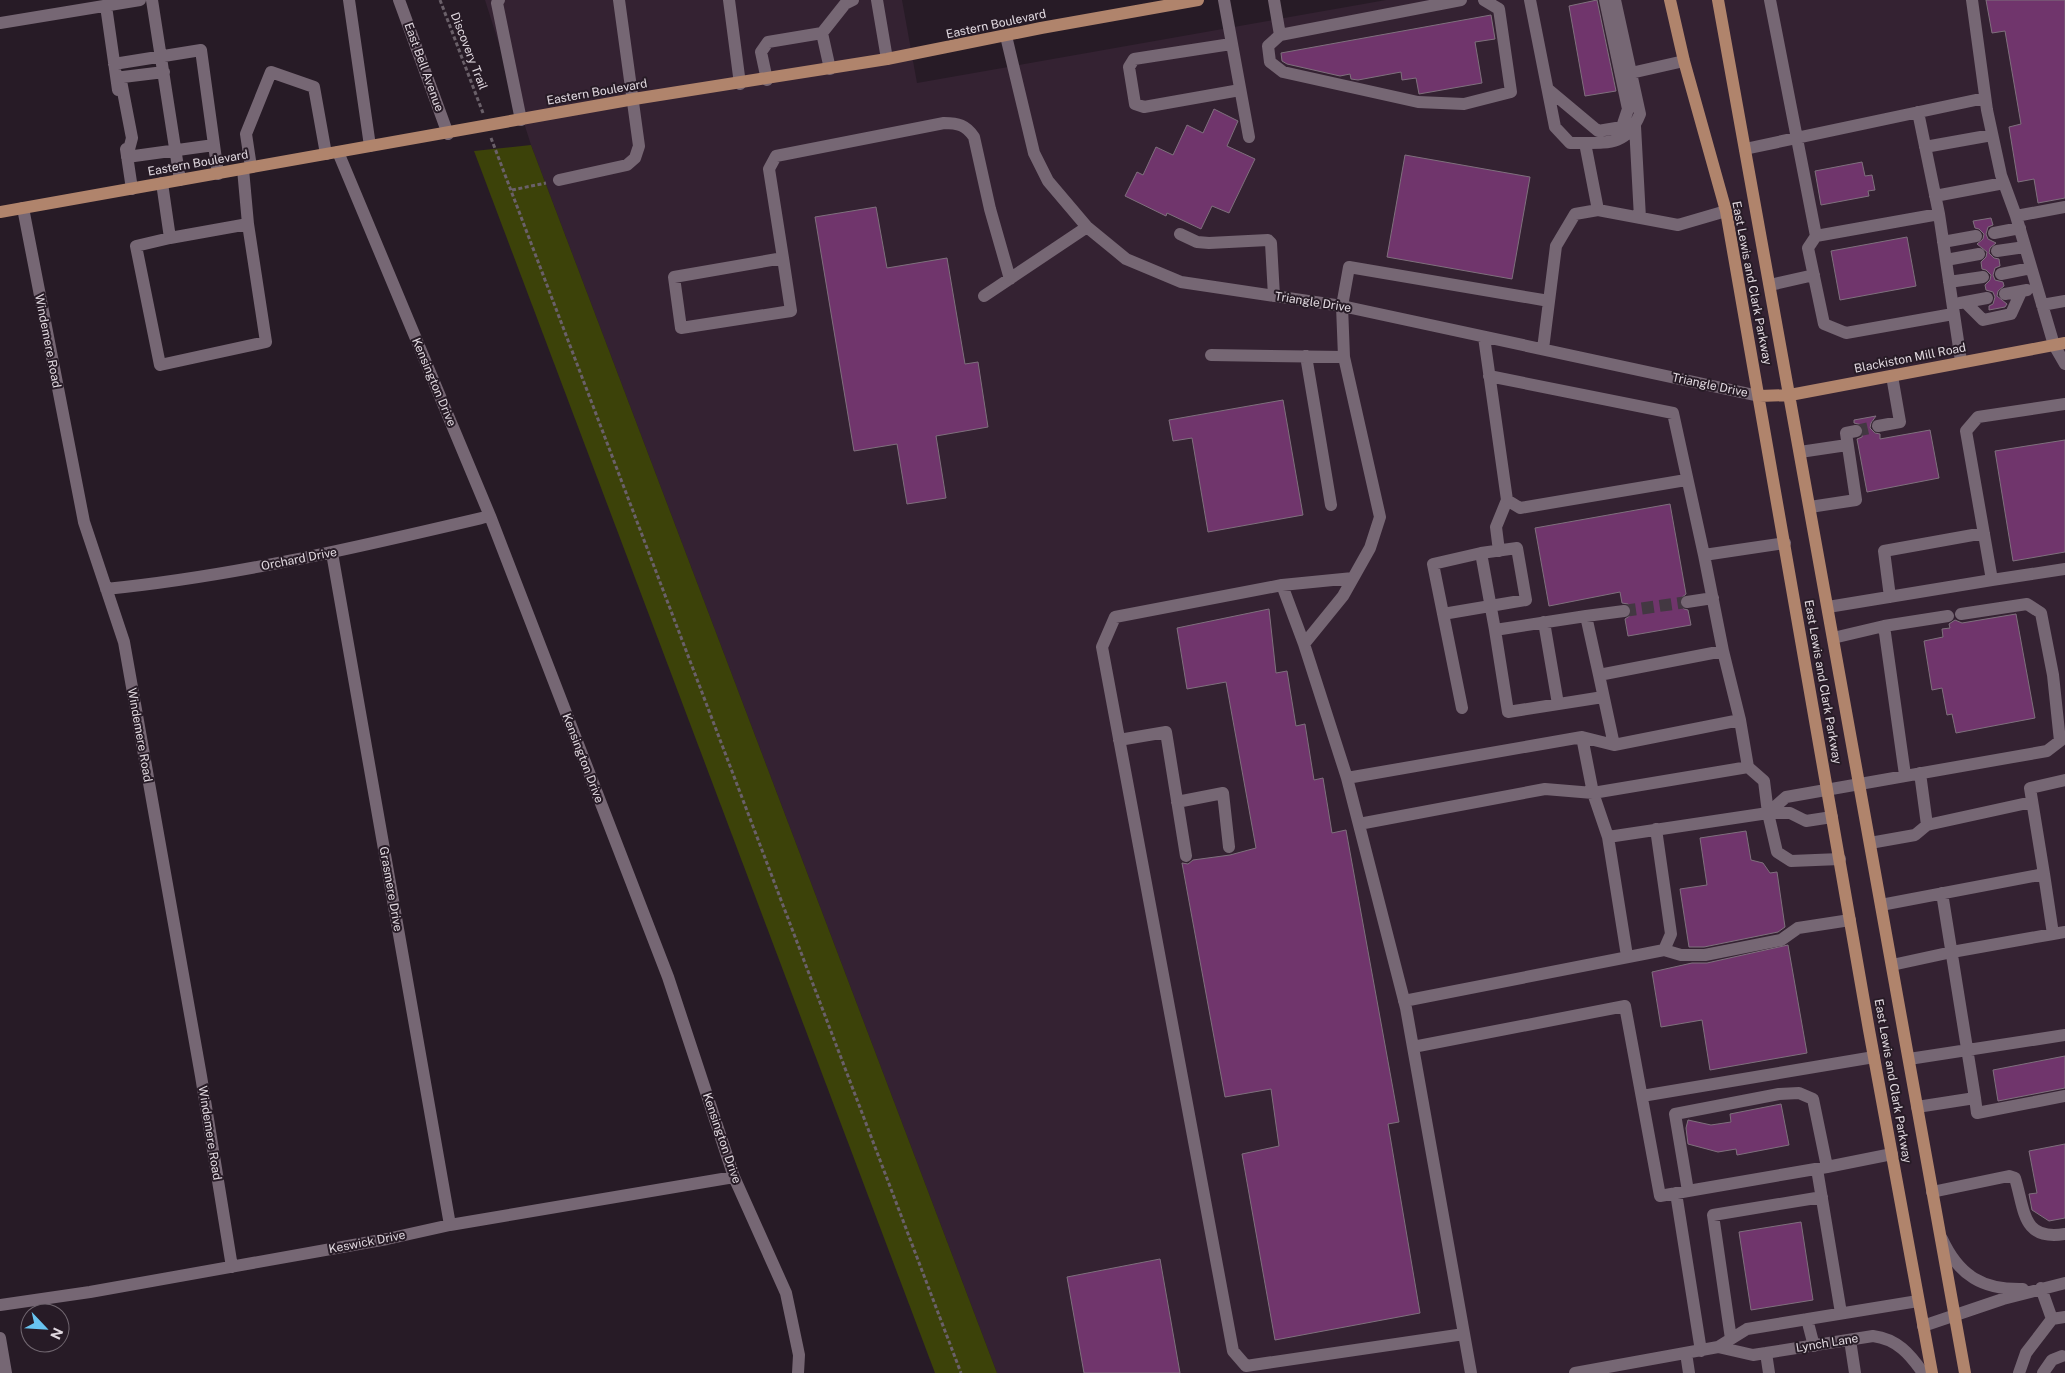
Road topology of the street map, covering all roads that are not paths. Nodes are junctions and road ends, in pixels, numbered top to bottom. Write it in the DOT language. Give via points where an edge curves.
graph roads {
  1 [pos="140,0"];
  2 [pos="152,0"];
  3 [pos="349,0"];
  4 [pos="399,0"];
  5 [pos="499,0"];
  6 [pos="619,0"];
  7 [pos="729,0"];
  8 [pos="853,0"];
  9 [pos="876,0"];
  10 [pos="1198,0"];
  11 [pos="1224,0"];
  12 [pos="1274,0"];
  13 [pos="1461,0"];
  14 [pos="1484,0"];
  15 [pos="1530,0"];
  16 [pos="1605,0"];
  17 [pos="1615,0"];
  18 [pos="1670,0"];
  19 [pos="1718,0"];
  20 [pos="1770,0"];
  21 [pos="1972,0"];
  22 [pos="106,6"];
  23 [pos="1135,6"];
  24 [pos="0,23"];
  25 [pos="822,33"];
  26 [pos="1280,35"];
  27 [pos="1006,36"];
  28 [pos="1231,44"];
  29 [pos="162,57"];
  30 [pos="887,60"];
  31 [pos="1684,61"];
  32 [pos="114,64"];
  33 [pos="830,69"];
  34 [pos="164,72"];
  35 [pos="1631,72"];
  36 [pos="767,80"];
  37 [pos="740,84"];
  38 [pos="1240,90"];
  39 [pos="1549,90"];
  40 [pos="1985,98"];
  41 [pos="634,99"];
  42 [pos="1918,112"];
  43 [pos="521,120"];
  44 [pos="1635,126"];
  45 [pos="448,134"];
  46 [pos="1992,135"];
  47 [pos="1249,137"];
  48 [pos="1796,138"];
  49 [pos="1584,143"];
  50 [pos="214,145"];
  51 [pos="370,146"];
  52 [pos="1925,147"];
  53 [pos="1745,149"];
  54 [pos="175,150"];
  55 [pos="332,153"];
  56 [pos="127,157"];
  57 [pos="247,168"];
  58 [pos="218,174"];
  59 [pos="180,180"];
  60 [pos="559,180"];
  61 [pos="162,183"];
  62 [pos="2004,183"];
  63 [pos="132,189"];
  64 [pos="1935,196"];
  65 [pos="2065,207"];
  66 [pos="23,208"];
  67 [pos="1598,210"];
  68 [pos="1726,211"];
  69 [pos="0,212"];
  70 [pos="1939,214"];
  71 [pos="1640,218"];
  72 [pos="2018,222"];
  73 [pos="248,224"];
  74 [pos="1087,227"];
  75 [pos="1994,233"];
  76 [pos="1180,234"];
  77 [pos="1816,236"];
  78 [pos="1976,236"];
  79 [pos="170,238"];
  80 [pos="1943,242"];
  81 [pos="2025,247"];
  82 [pos="1997,251"];
  83 [pos="1979,254"];
  84 [pos="783,258"];
  85 [pos="1946,260"];
  86 [pos="2031,268"];
  87 [pos="2002,274"];
  88 [pos="1814,275"];
  89 [pos="1983,277"];
  90 [pos="1010,278"];
  91 [pos="1949,282"];
  92 [pos="1770,285"];
  93 [pos="2036,289"];
  94 [pos="2021,292"];
  95 [pos="2005,294"];
  96 [pos="984,296"];
  97 [pos="1274,296"];
  98 [pos="1987,298"];
  99 [pos="1549,301"];
  100 [pos="2065,301"];
  101 [pos="1965,302"];
  102 [pos="2042,305"];
  103 [pos="1342,306"];
  104 [pos="1953,309"];
  105 [pos="1484,337"];
  106 [pos="2060,344"];
  107 [pos="1543,349"];
  108 [pos="1211,355"];
  109 [pos="1306,356"];
  110 [pos="1344,357"];
  111 [pos="1960,361"];
  112 [pos="2065,364"];
  113 [pos="1489,376"];
  114 [pos="1892,376"];
  115 [pos="1790,395"];
  116 [pos="1759,396"];
  117 [pos="2065,404"];
  118 [pos="1878,426"];
  119 [pos="1856,431"];
  120 [pos="1848,445"];
  121 [pos="1800,452"];
  122 [pos="1686,480"];
  123 [pos="1507,500"];
  124 [pos="1332,505"];
  125 [pos="1810,507"];
  126 [pos="490,516"];
  127 [pos="1984,533"];
  128 [pos="1785,543"];
  129 [pos="1499,551"];
  130 [pos="332,553"];
  131 [pos="1481,553"];
  132 [pos="1704,555"];
  133 [pos="2065,568"];
  134 [pos="1353,578"];
  135 [pos="1992,580"];
  136 [pos="1282,585"];
  137 [pos="106,589"];
  138 [pos="1890,597"];
  139 [pos="1713,598"];
  140 [pos="1687,602"];
  141 [pos="1492,606"];
  142 [pos="1828,607"];
  143 [pos="1624,611"];
  144 [pos="1443,614"];
  145 [pos="1586,616"];
  146 [pos="1544,622"];
  147 [pos="1884,626"];
  148 [pos="1495,630"];
  149 [pos="1833,638"];
  150 [pos="1304,644"];
  151 [pos="1722,651"];
  152 [pos="1599,675"];
  153 [pos="1603,698"];
  154 [pos="1558,704"];
  155 [pos="1462,708"];
  156 [pos="1740,720"];
  157 [pos="1582,737"];
  158 [pos="1119,740"];
  159 [pos="1614,745"];
  160 [pos="1748,767"];
  161 [pos="1920,773"];
  162 [pos="1905,775"];
  163 [pos="1347,778"];
  164 [pos="2065,780"];
  165 [pos="1859,783"];
  166 [pos="1827,790"];
  167 [pos="1593,793"];
  168 [pos="1178,802"];
  169 [pos="2032,802"];
  170 [pos="1768,814"];
  171 [pos="1832,817"];
  172 [pos="1359,824"];
  173 [pos="1927,824"];
  174 [pos="1656,829"];
  175 [pos="1608,836"];
  176 [pos="1870,843"];
  177 [pos="1229,847"];
  178 [pos="1186,856"];
  179 [pos="1840,859"];
  180 [pos="2044,874"];
  181 [pos="1942,893"];
  182 [pos="1881,905"];
  183 [pos="1850,920"];
  184 [pos="2059,933"];
  185 [pos="1664,950"];
  186 [pos="1952,952"];
  187 [pos="1627,956"];
  188 [pos="1892,965"];
  189 [pos="1404,1001"];
  190 [pos="2065,1035"];
  191 [pos="1412,1046"];
  192 [pos="1967,1050"];
  193 [pos="1874,1057"];
  194 [pos="1909,1059"];
  195 [pos="1642,1096"];
  196 [pos="2065,1096"];
  197 [pos="1975,1098"];
  198 [pos="1917,1107"];
  199 [pos="1892,1154"];
  200 [pos="1822,1168"];
  201 [pos="734,1177"];
  202 [pos="1682,1192"];
  203 [pos="1932,1192"];
  204 [pos="1822,1197"];
  205 [pos="450,1225"];
  206 [pos="1940,1234"];
  207 [pos="2065,1234"];
  208 [pos="232,1267"];
  209 [pos="2065,1284"];
  210 [pos="2041,1288"];
  211 [pos="1918,1301"];
  212 [pos="0,1305"];
  213 [pos="1841,1313"];
  214 [pos="1955,1315"];
  215 [pos="2065,1317"];
  216 [pos="1806,1319"];
  217 [pos="2052,1319"];
  218 [pos="1923,1326"];
  219 [pos="1464,1334"];
  220 [pos="0,1338"];
  221 [pos="1731,1339"];
  222 [pos="1850,1340"];
  223 [pos="1814,1346"];
  224 [pos="1718,1347"];
  225 [pos="1700,1351"];
  226 [pos="1686,1353"];
  227 [pos="1766,1353"];
  228 [pos="2062,1356"];
  229 [pos="6,1373"];
  230 [pos="798,1373"];
  231 [pos="1470,1373"];
  232 [pos="1575,1373"];
  233 [pos="1689,1373"];
  234 [pos="1769,1373"];
  235 [pos="1855,1373"];
  236 [pos="1923,1373"];
  237 [pos="1932,1373"];
  238 [pos="1965,1373"];
  239 [pos="2019,1373"];
  240 [pos="2043,1373"];
  1 -- 22 [label="street"];
  2 -- 29 [label="street"];
  3 -- 51 [label="street"];
  4 -- 45 [label="street, East Bell Avenue"];
  5 -- 43 [label="street" via="497,3"];
  6 -- 41 [label="street"];
  7 -- 37 [label="street"];
  8 -- 25 [label="street" via="845,4"];
  9 -- 30 [label="street"];
  10 -- 23 [label="main road, Eastern Boulevard"];
  11 -- 28 [label="street"];
  12 -- 26 [label="street"];
  13 -- 26 [label="street"];
  14 -- 26 [label="street" via="1499,9 1511,92 1464,104 1418,102 1283,72 1270,62 1268,46"];
  15 -- 39 [label="street"];
  16 -- 39 [label="street" via="1628,109 1622,127 1598,131"];
  17 -- 35 [label="street"];
  18 -- 31 [label="main road, East Lewis and Clark Parkway"];
  19 -- 53 [label="main road, East Lewis and Clark Parkway"];
  20 -- 48 [label="street"];
  21 -- 40 [label="street"];
  22 -- 24 [label="street"];
  22 -- 32 [label="street"];
  23 -- 27 [label="main road, Eastern Boulevard"];
  25 -- 33 [label="street"];
  25 -- 36 [label="street" via="768,42 761,52"];
  27 -- 30 [label="main road, Eastern Boulevard"];
  27 -- 74 [label="street, Triangle Drive" via="1034,153 1048,181"];
  28 -- 38 [label="street"];
  28 -- 38 [label="street" via="1134,59 1129,67 1135,104 1144,107"];
  29 -- 32 [label="street"];
  29 -- 34 [label="street"];
  29 -- 50 [label="street" via="201,50"];
  30 -- 33 [label="main road, Eastern Boulevard"];
  31 -- 35 [label="street"];
  31 -- 68 [label="main road, East Lewis and Clark Parkway"];
  32 -- 56 [label="street"];
  33 -- 36 [label="main road, Eastern Boulevard"];
  34 -- 54 [label="street"];
  34 -- 56 [label="street" via="123,77 121,81 132,138"];
  35 -- 44 [label="street" via="1640,114"];
  36 -- 37 [label="main road, Eastern Boulevard"];
  37 -- 41 [label="main road, Eastern Boulevard"];
  38 -- 47 [label="street"];
  39 -- 49 [label="street" via="1555,128 1570,143"];
  40 -- 42 [label="street"];
  40 -- 46 [label="street"];
  41 -- 43 [label="main road, Eastern Boulevard"];
  41 -- 60 [label="street" via="639,146 635,158 627,165"];
  42 -- 48 [label="street"];
  42 -- 52 [label="street"];
  43 -- 45 [label="main road, Eastern Boulevard"];
  44 -- 49 [label="street" via="1624,138"];
  44 -- 71 [label="street"];
  45 -- 51 [label="main road, Eastern Boulevard"];
  46 -- 52 [label="street"];
  46 -- 62 [label="street"];
  48 -- 53 [label="street"];
  48 -- 77 [label="street"];
  49 -- 67 [label="street"];
  50 -- 54 [label="street"];
  50 -- 58 [label="street"];
  51 -- 55 [label="main road, Eastern Boulevard"];
  52 -- 64 [label="street"];
  53 -- 92 [label="main road, East Lewis and Clark Parkway"];
  54 -- 56 [label="street"];
  54 -- 59 [label="street"];
  55 -- 57 [label="main road, Eastern Boulevard"];
  55 -- 57 [label="street, Kensington Drive" via="314,87 271,72 246,134"];
  55 -- 126 [label="street, Kensington Drive"];
  56 -- 63 [label="street"];
  57 -- 58 [label="main road, Eastern Boulevard"];
  57 -- 73 [label="street"];
  58 -- 59 [label="main road, Eastern Boulevard"];
  59 -- 61 [label="main road, Eastern Boulevard"];
  61 -- 63 [label="main road, Eastern Boulevard"];
  61 -- 79 [label="street"];
  62 -- 64 [label="street"];
  62 -- 72 [label="street"];
  63 -- 66 [label="main road, Eastern Boulevard"];
  64 -- 70 [label="street"];
  65 -- 72 [label="street"];
  66 -- 69 [label="main road, Eastern Boulevard"];
  66 -- 137 [label="street, Windemere Road" via="84,522"];
  67 -- 71 [label="street"];
  67 -- 99 [label="street" via="1575,214 1556,246"];
  68 -- 71 [label="street" via="1678,226"];
  68 -- 116 [label="main road, East Lewis and Clark Parkway"];
  70 -- 77 [label="street"];
  70 -- 80 [label="street"];
  72 -- 75 [label="street"];
  72 -- 81 [label="street"];
  73 -- 79 [label="street"];
  73 -- 79 [label="street" via="266,342 160,365 136,246"];
  74 -- 90 [label="street"];
  74 -- 97 [label="street, Triangle Drive" via="1126,259 1181,282"];
  76 -- 97 [label="street" via="1197,242 1209,243 1268,240 1271,243"];
  77 -- 88 [label="street" via="1808,248"];
  78 -- 80 [label="street"];
  80 -- 85 [label="street"];
  81 -- 82 [label="street"];
  81 -- 86 [label="street"];
  83 -- 85 [label="street"];
  84 -- 84 [label="street" via="674,277 681,328 791,311"];
  84 -- 90 [label="street" via="769,169 776,156 958,123 974,137"];
  85 -- 91 [label="street"];
  86 -- 87 [label="street"];
  86 -- 93 [label="street"];
  88 -- 92 [label="street"];
  88 -- 104 [label="street" via="1824,324 1846,333"];
  89 -- 91 [label="street"];
  90 -- 96 [label="street"];
  91 -- 104 [label="street"];
  92 -- 115 [label="main road, East Lewis and Clark Parkway"];
  93 -- 94 [label="street"];
  93 -- 102 [label="street"];
  94 -- 95 [label="street"];
  94 -- 101 [label="street" via="2011,314 1982,320"];
  97 -- 103 [label="street, Triangle Drive"];
  98 -- 101 [label="street"];
  99 -- 103 [label="street" via="1349,267"];
  99 -- 107 [label="street"];
  100 -- 102 [label="street"];
  101 -- 104 [label="street"];
  102 -- 106 [label="street"];
  103 -- 105 [label="street, Triangle Drive"];
  103 -- 110 [label="street"];
  104 -- 111 [label="street"];
  105 -- 107 [label="street, Triangle Drive"];
  105 -- 113 [label="street"];
  106 -- 111 [label="main road, Blackiston Mill Road"];
  106 -- 112 [label="street"];
  107 -- 116 [label="street, Triangle Drive"];
  108 -- 109 [label="street"];
  109 -- 110 [label="street"];
  109 -- 124 [label="street"];
  110 -- 134 [label="street" via="1380,517 1370,548"];
  111 -- 114 [label="main road, Blackiston Mill Road"];
  113 -- 122 [label="street" via="1673,413"];
  113 -- 123 [label="street"];
  114 -- 115 [label="main road, Blackiston Mill Road"];
  114 -- 118 [label="street" via="1900,422"];
  115 -- 116 [label="main road, Blackiston Mill Road"];
  115 -- 121 [label="main road, East Lewis and Clark Parkway"];
  116 -- 128 [label="main road, East Lewis and Clark Parkway"];
  117 -- 127 [label="street" via="1978,417 1966,431"];
  119 -- 120 [label="street" via="1846,433"];
  120 -- 121 [label="street"];
  120 -- 125 [label="street" via="1856,500"];
  121 -- 125 [label="main road, East Lewis and Clark Parkway"];
  122 -- 123 [label="street" via="1520,508"];
  122 -- 132 [label="street"];
  123 -- 129 [label="street" via="1496,527"];
  125 -- 142 [label="main road, East Lewis and Clark Parkway"];
  126 -- 130 [label="street, Orchard Drive"];
  126 -- 201 [label="street, Kensington Drive" via="668,977"];
  127 -- 135 [label="street"];
  127 -- 138 [label="street" via="1884,551"];
  128 -- 132 [label="street"];
  128 -- 166 [label="main road, East Lewis and Clark Parkway"];
  129 -- 131 [label="street"];
  129 -- 141 [label="street" via="1517,548 1526,600"];
  130 -- 137 [label="street, Orchard Drive" via="178,582"];
  130 -- 205 [label="street, Grasmere Drive"];
  131 -- 141 [label="street"];
  131 -- 144 [label="street" via="1433,564"];
  132 -- 139 [label="street"];
  133 -- 135 [label="street"];
  134 -- 136 [label="street"];
  134 -- 150 [label="street" via="1343,596"];
  135 -- 138 [label="street"];
  136 -- 150 [label="street"];
  136 -- 158 [label="street" via="1115,617 1102,647"];
  137 -- 208 [label="street, Windemere Road" via="124,642"];
  138 -- 142 [label="street"];
  139 -- 140 [label="street"];
  139 -- 151 [label="street"];
  141 -- 144 [label="street"];
  141 -- 148 [label="street"];
  142 -- 149 [label="main road, East Lewis and Clark Parkway"];
  143 -- 145 [label="street"];
  144 -- 155 [label="street"];
  145 -- 146 [label="street"];
  145 -- 152 [label="street"];
  146 -- 148 [label="street"];
  146 -- 154 [label="street"];
  147 -- 149 [label="street"];
  147 -- 161 [label="street" via="2027,604 2041,613 2053,675 2060,741 2047,751"];
  147 -- 162 [label="street"];
  148 -- 154 [label="street" via="1508,712"];
  149 -- 165 [label="main road, East Lewis and Clark Parkway"];
  150 -- 163 [label="street"];
  151 -- 152 [label="street"];
  151 -- 156 [label="street"];
  152 -- 153 [label="street"];
  153 -- 154 [label="street"];
  153 -- 159 [label="street"];
  156 -- 159 [label="street"];
  156 -- 160 [label="street"];
  157 -- 159 [label="street"];
  157 -- 163 [label="street"];
  157 -- 167 [label="street"];
  158 -- 168 [label="street" via="1166,732"];
  158 -- 219 [label="street" via="1233,1351 1246,1366"];
  160 -- 167 [label="street"];
  160 -- 170 [label="street" via="1764,781"];
  161 -- 162 [label="street"];
  161 -- 173 [label="street"];
  162 -- 165 [label="street"];
  163 -- 172 [label="street"];
  164 -- 169 [label="street" via="2030,788"];
  165 -- 166 [label="street"];
  165 -- 176 [label="main road, East Lewis and Clark Parkway"];
  166 -- 170 [label="street" via="1786,797"];
  166 -- 171 [label="main road, East Lewis and Clark Parkway"];
  167 -- 172 [label="street" via="1545,789"];
  167 -- 175 [label="street"];
  168 -- 177 [label="street" via="1223,793"];
  168 -- 178 [label="street"];
  169 -- 173 [label="street"];
  169 -- 180 [label="street"];
  170 -- 171 [label="street" via="1790,813 1806,821"];
  170 -- 174 [label="street"];
  170 -- 179 [label="street" via="1777,852 1792,861"];
  171 -- 179 [label="main road, East Lewis and Clark Parkway"];
  172 -- 189 [label="street"];
  173 -- 176 [label="street" via="1915,835"];
  174 -- 175 [label="street"];
  174 -- 185 [label="street" via="1671,934"];
  175 -- 187 [label="street"];
  176 -- 182 [label="main road, East Lewis and Clark Parkway"];
  179 -- 183 [label="main road, East Lewis and Clark Parkway"];
  180 -- 181 [label="street"];
  180 -- 184 [label="street"];
  181 -- 182 [label="street"];
  181 -- 186 [label="street"];
  182 -- 188 [label="main road, East Lewis and Clark Parkway"];
  183 -- 185 [label="street" via="1798,928 1781,940 1705,955 1681,955"];
  183 -- 193 [label="main road, East Lewis and Clark Parkway"];
  184 -- 186 [label="street"];
  185 -- 187 [label="street"];
  186 -- 188 [label="street"];
  186 -- 192 [label="street"];
  187 -- 189 [label="street"];
  188 -- 194 [label="main road, East Lewis and Clark Parkway"];
  189 -- 191 [label="street"];
  190 -- 192 [label="street"];
  191 -- 195 [label="street" via="1625,1006"];
  191 -- 219 [label="street"];
  192 -- 194 [label="street"];
  192 -- 197 [label="street"];
  193 -- 195 [label="street"];
  193 -- 199 [label="main road, East Lewis and Clark Parkway"];
  194 -- 198 [label="main road, East Lewis and Clark Parkway"];
  195 -- 202 [label="street" via="1660,1196"];
  196 -- 197 [label="street" via="1977,1113"];
  197 -- 198 [label="street"];
  198 -- 203 [label="main road, East Lewis and Clark Parkway"];
  199 -- 200 [label="street"];
  199 -- 211 [label="main road, East Lewis and Clark Parkway"];
  200 -- 202 [label="street"];
  200 -- 202 [label="street" via="1813,1099 1799,1093 1779,1094 1675,1114"];
  200 -- 204 [label="street"];
  201 -- 205 [label="street, Keswick Drive"];
  201 -- 230 [label="street, Kensington Drive" via="786,1293 799,1355"];
  202 -- 225 [label="street"];
  203 -- 206 [label="main road, East Lewis and Clark Parkway"];
  203 -- 207 [label="street" via="2009,1176 2015,1178 2029,1224 2038,1234"];
  204 -- 213 [label="street"];
  204 -- 221 [label="street" via="1713,1216"];
  205 -- 208 [label="street, Keswick Drive"];
  206 -- 210 [label="street" via="1952,1258 1981,1283 1997,1288"];
  206 -- 214 [label="main road, East Lewis and Clark Parkway"];
  208 -- 212 [label="street, Keswick Drive"];
  209 -- 210 [label="street"];
  210 -- 214 [label="street"];
  210 -- 217 [label="street"];
  211 -- 213 [label="street, Lynch Lane"];
  211 -- 218 [label="main road, East Lewis and Clark Parkway"];
  213 -- 216 [label="street, Lynch Lane"];
  214 -- 218 [label="street"];
  214 -- 238 [label="main road, East Lewis and Clark Parkway"];
  215 -- 217 [label="street"];
  216 -- 221 [label="street, Lynch Lane" via="1747,1329"];
  216 -- 223 [label="street"];
  217 -- 239 [label="street" via="2026,1353"];
  218 -- 237 [label="main road, East Lewis and Clark Parkway"];
  219 -- 231 [label="street"];
  220 -- 229 [label="street"];
  221 -- 224 [label="street, Lynch Lane"];
  222 -- 223 [label="street, Lynch Lane"];
  222 -- 235 [label="street"];
  222 -- 236 [label="street, Lynch Lane" via="1873,1336 1890,1340 1912,1357"];
  223 -- 227 [label="street, Lynch Lane"];
  224 -- 225 [label="street, Lynch Lane"];
  224 -- 227 [label="street, Lynch Lane" via="1754,1356"];
  225 -- 226 [label="street, Lynch Lane"];
  226 -- 232 [label="street, Lynch Lane"];
  226 -- 233 [label="street"];
  227 -- 234 [label="street"];
  228 -- 240 [label="street" via="2052,1360"];
}
